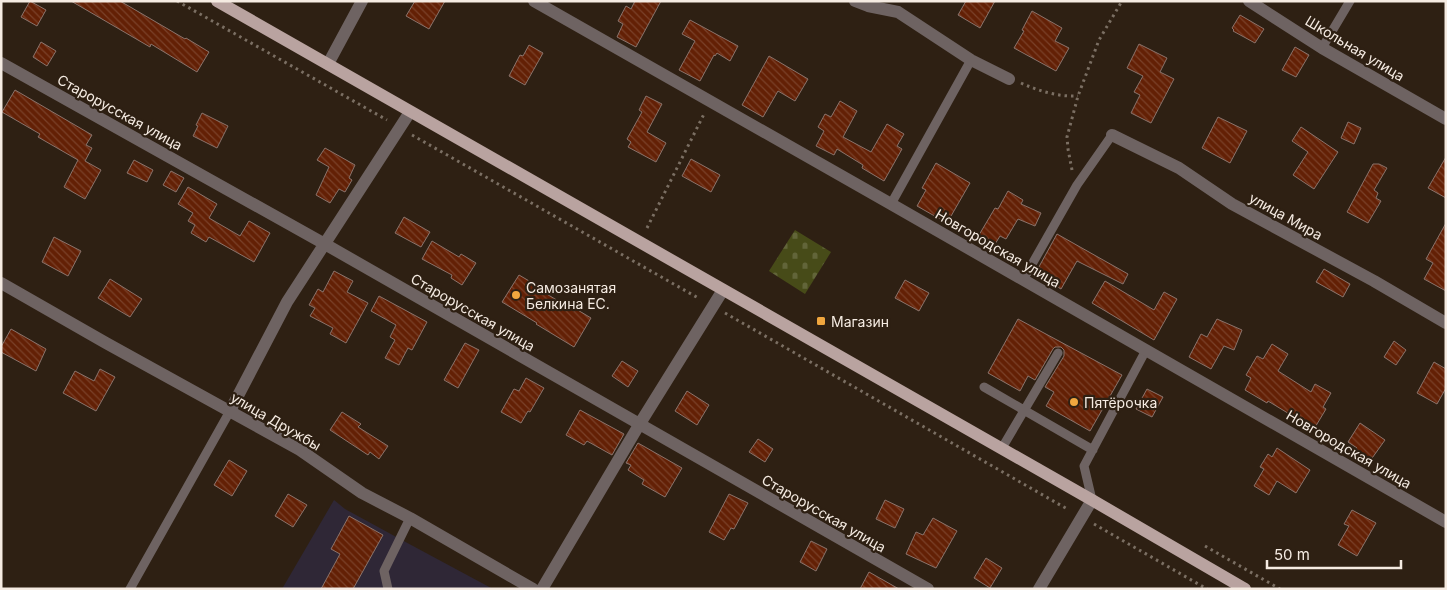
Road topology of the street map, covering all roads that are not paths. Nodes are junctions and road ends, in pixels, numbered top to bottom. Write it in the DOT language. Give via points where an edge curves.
graph roads {
  1 [pos="216,1"];
  2 [pos="362,1"];
  3 [pos="534,1"];
  4 [pos="855,1"];
  5 [pos="1250,1"];
  6 [pos="1350,1"];
  7 [pos="1322,48"];
  8 [pos="971,60"];
  9 [pos="1,63"];
  10 [pos="328,64"];
  11 [pos="1009,79"];
  12 [pos="410,112"];
  13 [pos="1446,119"];
  14 [pos="1112,135"];
  15 [pos="891,204"];
  16 [pos="323,244"];
  17 [pos="1023,280"];
  18 [pos="1,283"];
  19 [pos="722,290"];
  20 [pos="1446,323"];
  21 [pos="1146,350"];
  22 [pos="1058,353"];
  23 [pos="984,387"];
  24 [pos="230,411"];
  25 [pos="1024,411"];
  26 [pos="640,424"];
  27 [pos="1002,448"];
  28 [pos="1092,450"];
  29 [pos="1092,500"];
  30 [pos="410,518"];
  31 [pos="1446,522"];
  32 [pos="130,589"];
  33 [pos="388,589"];
  34 [pos="533,589"];
  35 [pos="542,589"];
  36 [pos="928,589"];
  37 [pos="1039,589"];
  38 [pos="1245,589"];
  1 -- 10 [label="main road"];
  2 -- 10 [label="street"];
  3 -- 15 [label="street, Новгородская улица"];
  4 -- 8 [label="street" via="898,12"];
  5 -- 7 [label="street, Школьная улица"];
  6 -- 7 [label="lane"];
  7 -- 13 [label="street, Школьная улица"];
  8 -- 11 [label="street"];
  8 -- 15 [label="lane"];
  9 -- 16 [label="street, Старорусская улица"];
  10 -- 12 [label="main road"];
  12 -- 16 [label="street"];
  12 -- 19 [label="main road"];
  14 -- 17 [label="lane" via="1077,185"];
  14 -- 20 [label="street, улица Мира" via="1179,168 1232,204"];
  15 -- 17 [label="street, Новгородская улица"];
  16 -- 24 [label="street" via="287,302"];
  16 -- 26 [label="street, Старорусская улица"];
  17 -- 21 [label="street, Новгородская улица"];
  18 -- 24 [label="street, улица Дружбы"];
  19 -- 26 [label="street"];
  19 -- 27 [label="main road"];
  21 -- 28 [label="lane"];
  21 -- 31 [label="street, Новгородская улица"];
  22 -- 25 [label="lane"];
  23 -- 25 [label="lane"];
  24 -- 30 [label="street, улица Дружбы" via="300,450 362,493"];
  24 -- 32 [label="lane"];
  25 -- 27 [label="lane"];
  25 -- 28 [label="lane"];
  26 -- 35 [label="street"];
  26 -- 36 [label="street, Старорусская улица"];
  27 -- 29 [label="main road"];
  28 -- 29 [label="lane" via="1084,466"];
  29 -- 37 [label="street"];
  29 -- 38 [label="main road"];
  30 -- 33 [label="lane" via="384,572"];
  30 -- 34 [label="street, улица Дружбы"];
}
